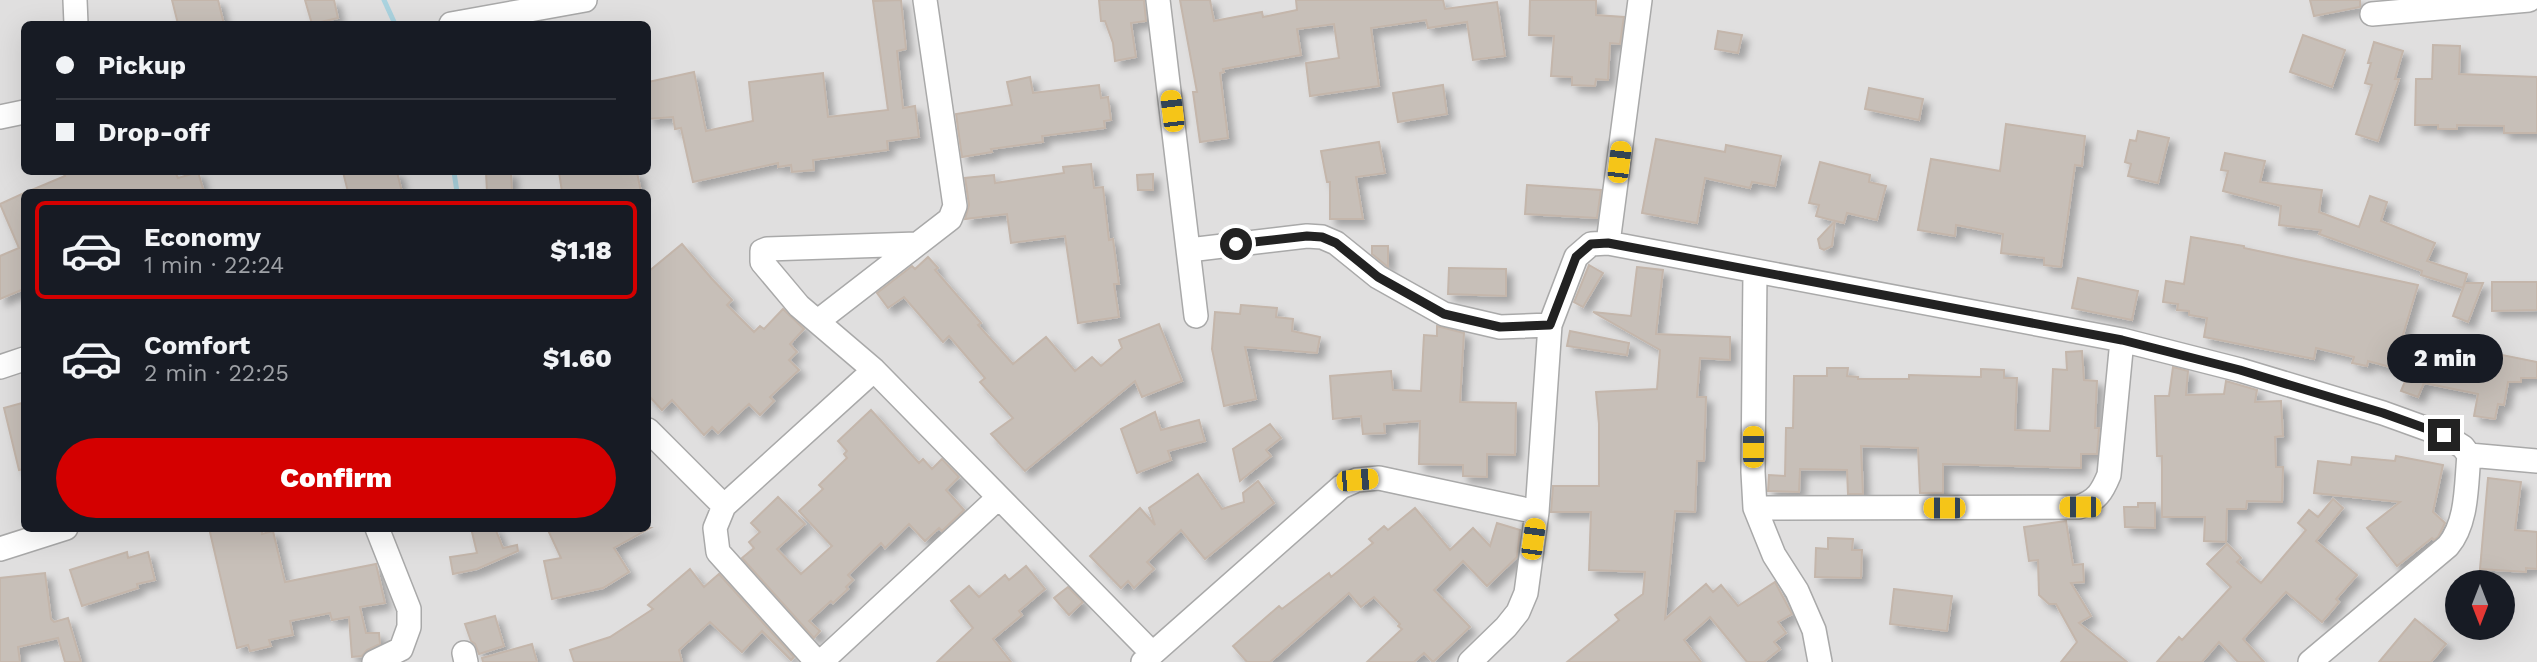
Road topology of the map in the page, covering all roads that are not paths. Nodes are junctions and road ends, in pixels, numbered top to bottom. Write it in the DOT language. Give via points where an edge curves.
graph roads {
  1 [pos="75,0"];
  2 [pos="586,0"];
  3 [pos="925,0"];
  4 [pos="1158,0"];
  5 [pos="1640,0"];
  6 [pos="2529,0"];
  7 [pos="2372,14"];
  8 [pos="76,21"];
  9 [pos="468,21"];
  10 [pos="21,112"];
  11 [pos="0,117"];
  12 [pos="1608,243"];
  13 [pos="917,244"];
  14 [pos="1189,250"];
  15 [pos="1755,272"];
  16 [pos="1196,316"];
  17 [pos="818,321"];
  18 [pos="1550,325"];
  19 [pos="2122,340"];
  20 [pos="21,360"];
  21 [pos="0,368"];
  22 [pos="874,370"];
  23 [pos="651,433"];
  24 [pos="2469,455"];
  25 [pos="2537,461"];
  26 [pos="998,498"];
  27 [pos="724,506"];
  28 [pos="1755,508"];
  29 [pos="1537,512"];
  30 [pos="53,532"];
  31 [pos="379,532"];
  32 [pos="0,549"];
  33 [pos="1147,657"];
  34 [pos="374,662"];
  35 [pos="819,662"];
  36 [pos="1469,662"];
  37 [pos="1820,662"];
  38 [pos="2310,662"];
  1 -- 8 [label="street"];
  2 -- 9 [label="street"];
  3 -- 13 [label="street" via="955,206 950,219"];
  4 -- 14 [label="street"];
  5 -- 12 [label="street"];
  6 -- 7 [label="street"];
  10 -- 11 [label="street"];
  12 -- 15 [label="street"];
  12 -- 18 [label="street" via="1591,244 1576,257"];
  13 -- 17 [label="street"];
  13 -- 17 [label="street" via="762,251 762,262"];
  14 -- 16 [label="street"];
  14 -- 18 [label="street" via="1322,237 1378,277 1444,314 1500,327"];
  15 -- 19 [label="street"];
  15 -- 28 [label="street"];
  17 -- 22 [label="street"];
  18 -- 29 [label="street"];
  19 -- 24 [label="street" via="2383,413 2444,435"];
  19 -- 28 [label="street" via="2109,475 2101,495 2090,503 2080,507"];
  20 -- 21 [label="street"];
  22 -- 26 [label="street"];
  22 -- 27 [label="street"];
  23 -- 27 [label="street"];
  24 -- 25 [label="street"];
  24 -- 38 [label="street" via="2456,537"];
  26 -- 33 [label="street"];
  26 -- 35 [label="street"];
  27 -- 35 [label="street" via="715,528 718,552"];
  28 -- 37 [label="street" via="1814,630"];
  29 -- 33 [label="street" via="1379,478 1357,480 1341,487"];
  29 -- 36 [label="street" via="1526,593 1518,612"];
  30 -- 32 [label="street"];
  31 -- 34 [label="street" via="409,609 409,627 401,649"];
}
